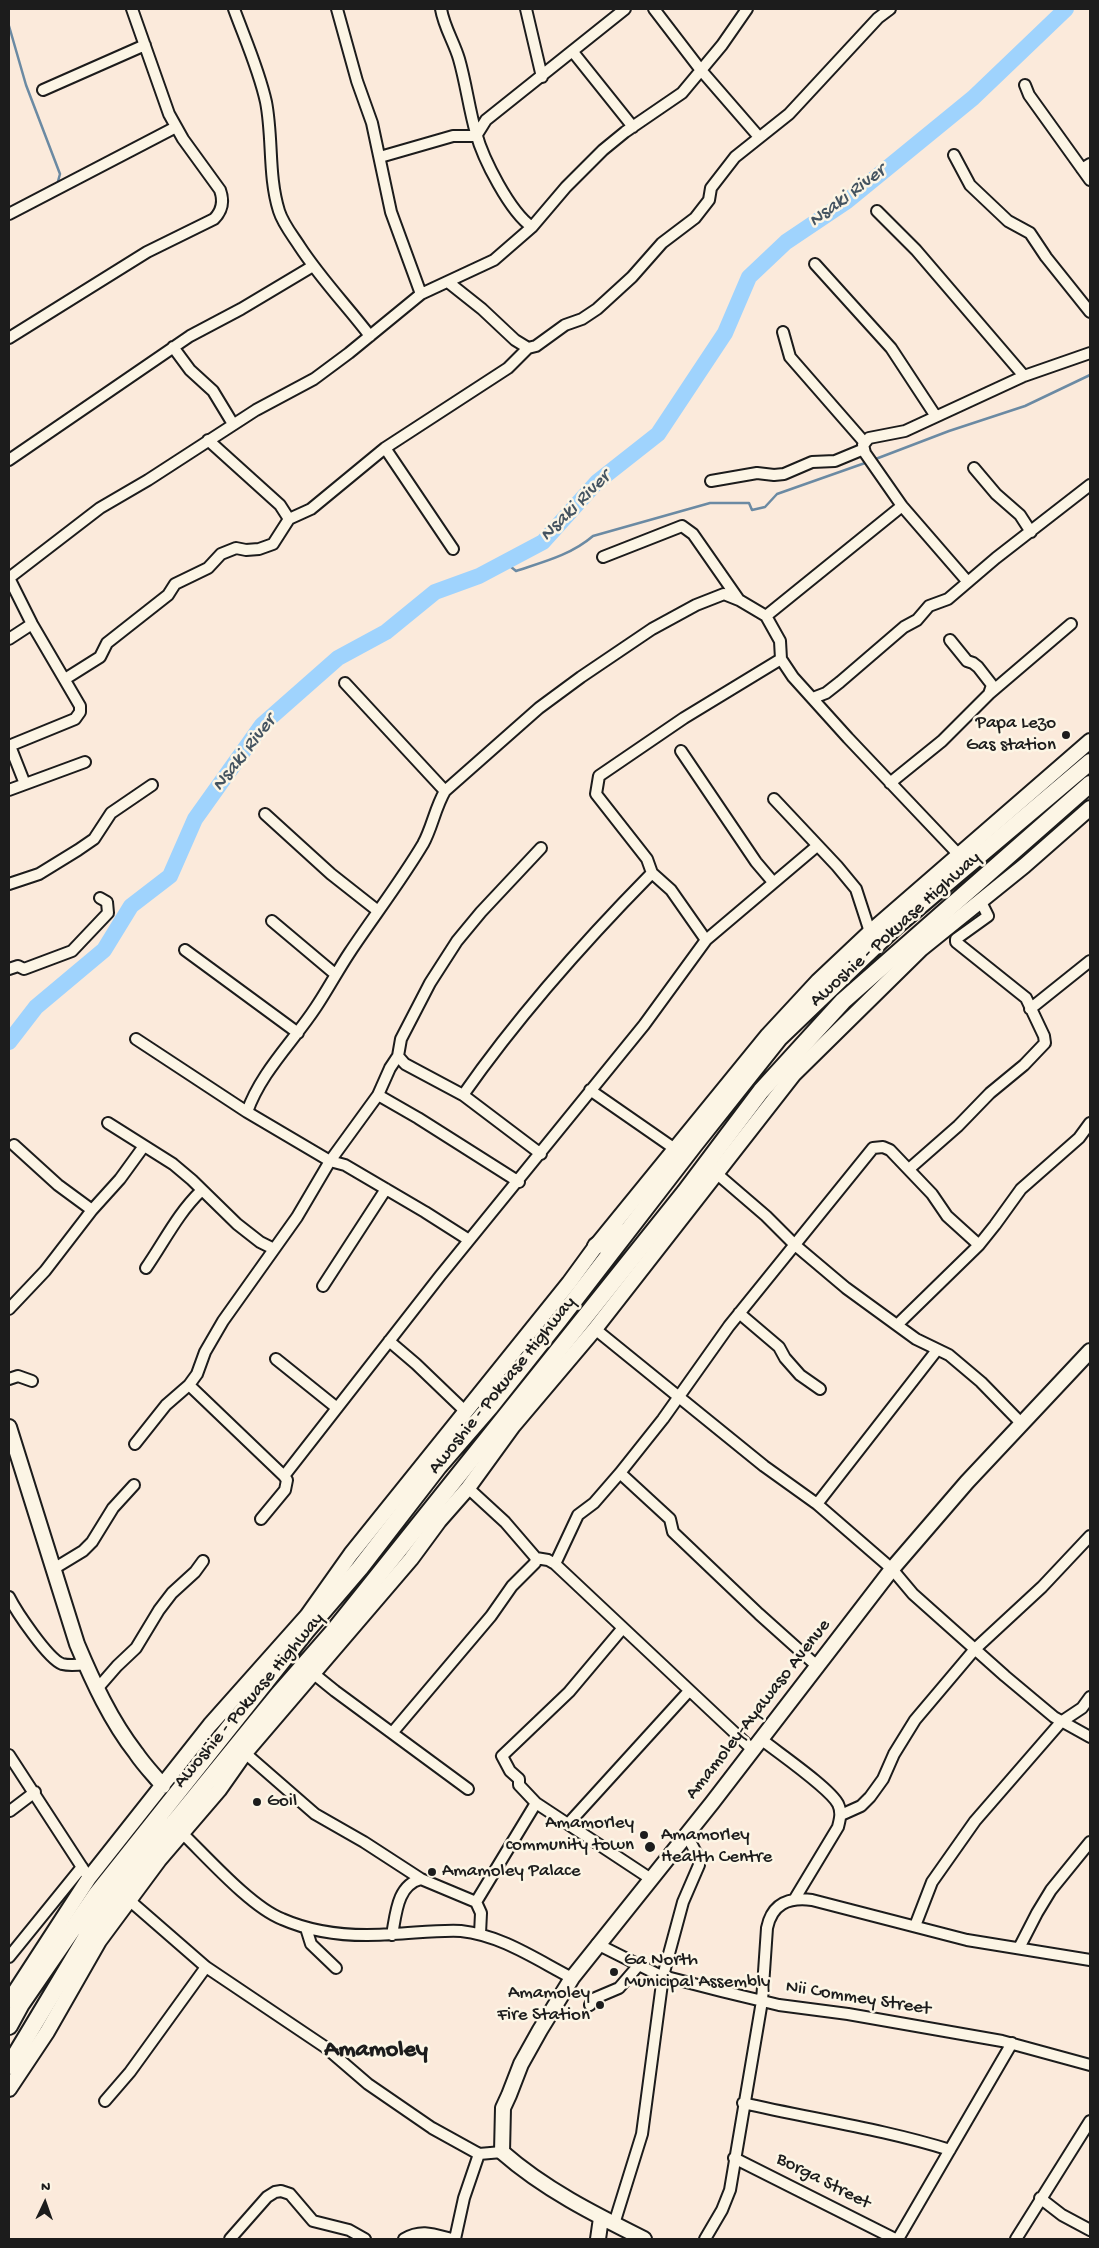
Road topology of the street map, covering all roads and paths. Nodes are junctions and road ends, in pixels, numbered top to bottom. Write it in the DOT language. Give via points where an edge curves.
graph roads {
  1 [pos="132,9"];
  2 [pos="234,9"];
  3 [pos="337,9"];
  4 [pos="441,9"];
  5 [pos="526,9"];
  6 [pos="625,9"];
  7 [pos="654,9"];
  8 [pos="747,9"];
  9 [pos="890,9"];
  10 [pos="145,45"];
  11 [pos="573,52"];
  12 [pos="700,69"];
  13 [pos="542,77"];
  14 [pos="1025,84"];
  15 [pos="43,90"];
  16 [pos="176,127"];
  17 [pos="633,127"];
  18 [pos="476,136"];
  19 [pos="759,137"];
  20 [pos="954,155"];
  21 [pos="380,157"];
  22 [pos="1086,166"];
  23 [pos="1090,180"];
  24 [pos="877,211"];
  25 [pos="9,214"];
  26 [pos="532,227"];
  27 [pos="815,264"];
  28 [pos="313,266"];
  29 [pos="448,282"];
  30 [pos="420,294"];
  31 [pos="1090,312"];
  32 [pos="783,332"];
  33 [pos="370,336"];
  34 [pos="9,338"];
  35 [pos="173,347"];
  36 [pos="528,348"];
  37 [pos="1090,353"];
  38 [pos="1024,376"];
  39 [pos="935,415"];
  40 [pos="233,424"];
  41 [pos="208,440"];
  42 [pos="864,446"];
  43 [pos="385,448"];
  44 [pos="9,460"];
  45 [pos="974,468"];
  46 [pos="711,481"];
  47 [pos="1090,485"];
  48 [pos="902,506"];
  49 [pos="289,519"];
  50 [pos="1031,532"];
  51 [pos="453,549"];
  52 [pos="603,557"];
  53 [pos="9,578"];
  54 [pos="967,581"];
  55 [pos="739,600"];
  56 [pos="766,616"];
  57 [pos="32,624"];
  58 [pos="1071,624"];
  59 [pos="9,639"];
  60 [pos="950,640"];
  61 [pos="781,658"];
  62 [pos="65,679"];
  63 [pos="345,683"];
  64 [pos="989,694"];
  65 [pos="813,698"];
  66 [pos="1090,741"];
  67 [pos="9,746"];
  68 [pos="681,751"];
  69 [pos="85,762"];
  70 [pos="1090,762"];
  71 [pos="890,783"];
  72 [pos="25,784"];
  73 [pos="1090,784"];
  74 [pos="152,785"];
  75 [pos="9,790"];
  76 [pos="444,791"];
  77 [pos="774,799"];
  78 [pos="1090,808"];
  79 [pos="265,814"];
  80 [pos="817,846"];
  81 [pos="541,848"];
  82 [pos="960,856"];
  83 [pos="652,873"];
  84 [pos="773,882"];
  85 [pos="9,884"];
  86 [pos="931,897"];
  87 [pos="100,898"];
  88 [pos="980,900"];
  89 [pos="378,911"];
  90 [pos="938,915"];
  91 [pos="272,921"];
  92 [pos="870,932"];
  93 [pos="706,940"];
  94 [pos="186,950"];
  95 [pos="1090,961"];
  96 [pos="9,969"];
  97 [pos="335,974"];
  98 [pos="1030,1009"];
  99 [pos="298,1033"];
  100 [pos="136,1039"];
  101 [pos="398,1056"];
  102 [pos="590,1090"];
  103 [pos="378,1095"];
  104 [pos="463,1095"];
  105 [pos="246,1112"];
  106 [pos="108,1122"];
  107 [pos="1090,1123"];
  108 [pos="14,1145"];
  109 [pos="144,1146"];
  110 [pos="676,1149"];
  111 [pos="541,1154"];
  112 [pos="330,1161"];
  113 [pos="909,1169"];
  114 [pos="716,1173"];
  115 [pos="519,1182"];
  116 [pos="386,1189"];
  117 [pos="201,1190"];
  118 [pos="92,1210"];
  119 [pos="628,1230"];
  120 [pos="469,1240"];
  121 [pos="795,1245"];
  122 [pos="979,1245"];
  123 [pos="596,1246"];
  124 [pos="274,1249"];
  125 [pos="146,1268"];
  126 [pos="323,1286"];
  127 [pos="9,1308"];
  128 [pos="739,1313"];
  129 [pos="897,1325"];
  130 [pos="595,1329"];
  131 [pos="389,1341"];
  132 [pos="937,1350"];
  133 [pos="1090,1351"];
  134 [pos="276,1359"];
  135 [pos="9,1379"];
  136 [pos="32,1381"];
  137 [pos="189,1385"];
  138 [pos="820,1389"];
  139 [pos="678,1395"];
  140 [pos="338,1408"];
  141 [pos="466,1412"];
  142 [pos="1021,1423"];
  143 [pos="9,1427"];
  144 [pos="135,1444"];
  145 [pos="620,1473"];
  146 [pos="284,1476"];
  147 [pos="134,1485"];
  148 [pos="468,1488"];
  149 [pos="817,1504"];
  150 [pos="261,1519"];
  151 [pos="1090,1536"];
  152 [pos="536,1558"];
  153 [pos="203,1561"];
  154 [pos="555,1564"];
  155 [pos="54,1568"];
  156 [pos="892,1570"];
  157 [pos="9,1597"];
  158 [pos="12,1611"];
  159 [pos="622,1629"];
  160 [pos="975,1649"];
  161 [pos="86,1664"];
  162 [pos="817,1666"];
  163 [pos="308,1671"];
  164 [pos="97,1689"];
  165 [pos="689,1691"];
  166 [pos="299,1692"];
  167 [pos="1090,1697"];
  168 [pos="1061,1722"];
  169 [pos="392,1733"];
  170 [pos="1090,1737"];
  171 [pos="757,1745"];
  172 [pos="245,1753"];
  173 [pos="9,1755"];
  174 [pos="163,1786"];
  175 [pos="468,1789"];
  176 [pos="35,1792"];
  177 [pos="536,1803"];
  178 [pos="10,1811"];
  179 [pos="841,1815"];
  180 [pos="568,1824"];
  181 [pos="182,1833"];
  182 [pos="686,1834"];
  183 [pos="1090,1842"];
  184 [pos="86,1872"];
  185 [pos="421,1879"];
  186 [pos="651,1879"];
  187 [pos="129,1900"];
  188 [pos="794,1900"];
  189 [pos="476,1902"];
  190 [pos="915,1926"];
  191 [pos="306,1928"];
  192 [pos="480,1934"];
  193 [pos="392,1935"];
  194 [pos="597,1944"];
  195 [pos="1019,1948"];
  196 [pos="9,1957"];
  197 [pos="1090,1960"];
  198 [pos="638,1966"];
  199 [pos="206,1967"];
  200 [pos="336,1968"];
  201 [pos="663,1976"];
  202 [pos="572,1978"];
  203 [pos="762,2001"];
  204 [pos="9,2002"];
  205 [pos="590,2005"];
  206 [pos="9,2026"];
  207 [pos="1012,2043"];
  208 [pos="1090,2065"];
  209 [pos="9,2066"];
  210 [pos="9,2089"];
  211 [pos="105,2101"];
  212 [pos="744,2103"];
  213 [pos="1090,2121"];
  214 [pos="950,2150"];
  215 [pos="502,2152"];
  216 [pos="479,2154"];
  217 [pos="734,2158"];
  218 [pos="1040,2198"];
  219 [pos="608,2221"];
  220 [pos="1090,2230"];
  221 [pos="230,2239"];
  222 [pos="365,2239"];
  223 [pos="404,2239"];
  224 [pos="451,2239"];
  225 [pos="455,2239"];
  226 [pos="598,2239"];
  227 [pos="644,2239"];
  228 [pos="705,2239"];
  229 [pos="896,2239"];
  230 [pos="1016,2239"];
  1 -- 10 [label="street"];
  2 -- 28 [label="street" via="266,102 272,175 280,213"];
  3 -- 21 [label="street"];
  4 -- 18 [label="street" via="459,58"];
  5 -- 13 [label="street"];
  6 -- 11 [label="street"];
  7 -- 12 [label="street"];
  8 -- 12 [label="street" via="722,45"];
  9 -- 19 [label="street" via="789,114"];
  10 -- 15 [label="street"];
  10 -- 16 [label="street"];
  11 -- 13 [label="street"];
  11 -- 17 [label="street"];
  12 -- 17 [label="street" via="682,92"];
  12 -- 19 [label="street"];
  13 -- 18 [label="street" via="486,120"];
  14 -- 22 [label="street" via="1029,95"];
  16 -- 25 [label="street"];
  16 -- 34 [label="street" via="220,190 222,204 218,214 214,219 147,252"];
  17 -- 26 [label="street" via="603,150"];
  18 -- 21 [label="street" via="454,136"];
  18 -- 26 [label="street" via="508,199"];
  19 -- 36 [label="street" via="735,157 711,188 709,200 695,218 662,243 632,278 582,319 565,325 536,346"];
  20 -- 31 [label="street" via="970,185 1008,221 1030,233"];
  21 -- 30 [label="street" via="391,212"];
  22 -- 23 [label="street"];
  24 -- 38 [label="street" via="916,250"];
  26 -- 29 [label="street" via="494,260"];
  27 -- 39 [label="street" via="891,348"];
  28 -- 33 [label="street"];
  28 -- 35 [label="street"];
  29 -- 30 [label="street"];
  29 -- 36 [label="street"];
  30 -- 33 [label="street"];
  32 -- 42 [label="street" via="790,357"];
  33 -- 40 [label="street" via="314,379"];
  35 -- 40 [label="street" via="190,370 213,392"];
  35 -- 44 [label="street"];
  36 -- 43 [label="street" via="508,368"];
  37 -- 38 [label="street"];
  38 -- 39 [label="street"];
  39 -- 42 [label="street" via="905,431 869,438"];
  40 -- 41 [label="street"];
  41 -- 49 [label="street" via="280,505"];
  41 -- 53 [label="street" via="100,508"];
  42 -- 46 [label="street" via="835,462 812,462 784,474 757,473"];
  42 -- 48 [label="street"];
  43 -- 49 [label="street" via="312,509"];
  43 -- 51 [label="street"];
  45 -- 50 [label="street" via="1020,515"];
  47 -- 50 [label="street"];
  48 -- 54 [label="street"];
  48 -- 56 [label="street"];
  49 -- 62 [label="street" via="273,544 259,549 236,548 222,554 208,568 175,584 168,595 107,643 100,657"];
  50 -- 54 [label="street"];
  52 -- 55 [label="street" via="682,526 694,534"];
  53 -- 57 [label="street"];
  54 -- 65 [label="street" via="948,599 929,606 917,620 904,627 834,688"];
  55 -- 56 [label="street"];
  55 -- 76 [label="street" via="724,594 652,629 540,708"];
  56 -- 61 [label="street" via="780,641"];
  57 -- 59 [label="street"];
  57 -- 62 [label="street"];
  58 -- 64 [label="street"];
  60 -- 64 [label="street" via="967,662 973,663 989,680 992,685"];
  61 -- 65 [label="street"];
  61 -- 83 [label="street" via="599,776 596,794 647,859"];
  62 -- 67 [label="street" via="80,706 75,719"];
  63 -- 76 [label="street"];
  64 -- 71 [label="street" via="942,741"];
  65 -- 71 [label="street"];
  66 -- 82 [label="street"];
  67 -- 72 [label="street"];
  68 -- 84 [label="street"];
  69 -- 72 [label="street"];
  70 -- 86 [label="main road, Awoshie - Pokuase Highway"];
  71 -- 82 [label="street"];
  72 -- 75 [label="street"];
  73 -- 90 [label="main road, Awoshie - Pokuase Highway"];
  74 -- 85 [label="street" via="110,813 94,839 39,874"];
  76 -- 89 [label="street" via="424,843"];
  77 -- 80 [label="street"];
  78 -- 88 [label="street"];
  79 -- 89 [label="street" via="330,874"];
  80 -- 84 [label="street"];
  80 -- 92 [label="street" via="856,889"];
  81 -- 101 [label="street" via="457,941 424,992 401,1039"];
  82 -- 92 [label="street"];
  83 -- 93 [label="street" via="671,890"];
  83 -- 104 [label="street" via="511,1029"];
  84 -- 93 [label="street"];
  86 -- 90 [label="main road"];
  86 -- 119 [label="main road, Awoshie - Pokuase Highway" via="778,1038"];
  87 -- 96 [label="street" via="107,902 108,913 72,951 24,969 18,966"];
  88 -- 98 [label="street" via="988,916 956,942 1026,998"];
  88 -- 114 [label="street" via="922,949 794,1074"];
  89 -- 97 [label="street"];
  90 -- 163 [label="main road, Awoshie - Pokuase Highway" via="843,1001 760,1091 685,1192 333,1632"];
  91 -- 97 [label="street"];
  92 -- 110 [label="street" via="774,1029"];
  93 -- 102 [label="street" via="644,1025"];
  94 -- 99 [label="street"];
  95 -- 98 [label="street"];
  97 -- 99 [label="street"];
  98 -- 113 [label="street" via="1045,1043"];
  99 -- 105 [label="street" via="275,1060"];
  100 -- 105 [label="street"];
  101 -- 103 [label="street"];
  101 -- 104 [label="street" via="405,1064"];
  102 -- 110 [label="street"];
  102 -- 111 [label="street"];
  103 -- 112 [label="street"];
  103 -- 115 [label="street"];
  104 -- 111 [label="street"];
  105 -- 112 [label="street"];
  106 -- 109 [label="street"];
  107 -- 122 [label="street" via="1079,1138 1021,1190"];
  108 -- 118 [label="street" via="58,1185"];
  109 -- 117 [label="street" via="172,1164"];
  109 -- 118 [label="street"];
  110 -- 123 [label="street"];
  111 -- 115 [label="street"];
  112 -- 116 [label="street" via="345,1165"];
  112 -- 124 [label="street"];
  113 -- 121 [label="street" via="890,1150 873,1148"];
  113 -- 122 [label="street" via="947,1216"];
  114 -- 121 [label="street"];
  114 -- 130 [label="street"];
  115 -- 120 [label="street"];
  116 -- 120 [label="street"];
  116 -- 126 [label="street"];
  117 -- 124 [label="street" via="248,1234"];
  117 -- 125 [label="street" via="185,1206"];
  118 -- 127 [label="street" via="45,1271"];
  119 -- 123 [label="main road"];
  119 -- 206 [label="main road, Awoshie - Pokuase Highway" via="554,1328 438,1467 119,1866 80,1917"];
  120 -- 131 [label="street"];
  121 -- 128 [label="street"];
  121 -- 129 [label="street"];
  122 -- 129 [label="street"];
  123 -- 141 [label="street"];
  124 -- 137 [label="street" via="223,1321"];
  128 -- 138 [label="street" via="780,1347 800,1375"];
  128 -- 139 [label="street"];
  129 -- 132 [label="street"];
  130 -- 139 [label="street"];
  130 -- 148 [label="street" via="513,1426"];
  131 -- 140 [label="street"];
  131 -- 141 [label="street"];
  132 -- 142 [label="street" via="981,1382"];
  132 -- 149 [label="street"];
  133 -- 142 [label="street, Amamoley-Ayawaso Avenue"];
  134 -- 140 [label="street"];
  135 -- 136 [label="street" via="18,1376"];
  137 -- 144 [label="street" via="166,1405"];
  137 -- 146 [label="street"];
  139 -- 145 [label="street"];
  139 -- 149 [label="street" via="764,1466"];
  140 -- 146 [label="street"];
  141 -- 174 [label="street" via="351,1554 307,1616 210,1726"];
  142 -- 156 [label="street, Amamoley-Ayawaso Avenue"];
  143 -- 155 [label="street"];
  145 -- 154 [label="street" via="594,1503 578,1515"];
  145 -- 162 [label="street" via="670,1519 673,1532"];
  146 -- 150 [label="street" via="287,1480 285,1490"];
  147 -- 155 [label="street" via="113,1508 92,1542"];
  148 -- 152 [label="street" via="506,1522"];
  148 -- 163 [label="street"];
  149 -- 156 [label="street"];
  151 -- 160 [label="street" via="1042,1587"];
  152 -- 154 [label="street"];
  152 -- 169 [label="street"];
  153 -- 164 [label="street" via="168,1598 136,1648"];
  154 -- 159 [label="street"];
  155 -- 161 [label="street"];
  156 -- 160 [label="street"];
  156 -- 162 [label="street, Amamoley-Ayawaso Avenue"];
  157 -- 158 [label="street"];
  158 -- 161 [label="street" via="56,1661 68,1665"];
  159 -- 165 [label="street"];
  159 -- 177 [label="street" via="569,1692 503,1753 502,1759"];
  160 -- 168 [label="street"];
  160 -- 179 [label="street" via="915,1720 870,1797 861,1806"];
  161 -- 164 [label="street"];
  162 -- 171 [label="street, Amamoley-Ayawaso Avenue"];
  163 -- 166 [label="main road"];
  163 -- 169 [label="street"];
  163 -- 209 [label="main road, Awoshie - Pokuase Highway" via="120,1888 93,1926"];
  164 -- 174 [label="street" via="136,1755"];
  165 -- 171 [label="street"];
  165 -- 180 [label="street"];
  166 -- 172 [label="street"];
  167 -- 168 [label="street" via="1082,1708"];
  168 -- 170 [label="street"];
  168 -- 190 [label="street" via="950,1854 932,1882"];
  169 -- 175 [label="street"];
  171 -- 179 [label="street" via="826,1790 838,1805"];
  171 -- 182 [label="street, Amamoley-Ayawaso Avenue"];
  172 -- 181 [label="street"];
  172 -- 185 [label="street" via="315,1814"];
  173 -- 176 [label="street"];
  174 -- 184 [label="street"];
  176 -- 178 [label="street"];
  176 -- 184 [label="street"];
  177 -- 180 [label="street"];
  177 -- 189 [label="street"];
  179 -- 188 [label="street" via="838,1827"];
  180 -- 186 [label="street"];
  181 -- 187 [label="street"];
  181 -- 191 [label="street" via="262,1908 280,1919"];
  182 -- 186 [label="street, Amamoley-Ayawaso Avenue"];
  182 -- 201 [label="street" via="699,1858 699,1865 684,1902"];
  183 -- 195 [label="street" via="1051,1890"];
  184 -- 196 [label="street"];
  184 -- 204 [label="street"];
  185 -- 189 [label="street"];
  185 -- 193 [label="street" via="412,1882 400,1896"];
  186 -- 194 [label="street, Amamoley-Ayawaso Avenue"];
  187 -- 199 [label="street"];
  187 -- 210 [label="street" via="99,1941 47,2032"];
  188 -- 190 [label="street" via="824,1902"];
  188 -- 203 [label="street" via="778,1907 770,1918"];
  189 -- 192 [label="street" via="481,1913"];
  190 -- 195 [label="street" via="967,1940"];
  191 -- 193 [label="street" via="343,1934"];
  191 -- 200 [label="street" via="311,1944"];
  192 -- 193 [label="street" via="460,1931"];
  192 -- 202 [label="street"];
  194 -- 198 [label="street, Nii Commey Street"];
  194 -- 202 [label="street, Amamoley-Ayawaso Avenue"];
  195 -- 197 [label="street"];
  198 -- 201 [label="street, Nii Commey Street"];
  198 -- 205 [label="street" via="619,1988 593,1999"];
  199 -- 211 [label="street" via="130,2072"];
  199 -- 216 [label="street" via="325,2047 368,2084 432,2128"];
  201 -- 203 [label="street, Nii Commey Street"];
  201 -- 219 [label="street" via="642,2134"];
  202 -- 215 [label="street, Amamoley-Ayawaso Avenue" via="521,2064 504,2108"];
  203 -- 207 [label="street, Nii Commey Street"];
  203 -- 212 [label="street"];
  207 -- 208 [label="street, Nii Commey Street"];
  207 -- 214 [label="street"];
  212 -- 214 [label="street"];
  212 -- 217 [label="street"];
  213 -- 218 [label="street"];
  214 -- 229 [label="street"];
  215 -- 216 [label="street"];
  215 -- 219 [label="street" via="550,2189"];
  216 -- 225 [label="street"];
  217 -- 228 [label="street" via="730,2190"];
  217 -- 229 [label="street, Borga Street"];
  218 -- 220 [label="street"];
  218 -- 230 [label="street"];
  219 -- 226 [label="street"];
  219 -- 227 [label="street"];
  221 -- 222 [label="street" via="267,2197 281,2191 290,2194 313,2221 348,2230"];
  223 -- 224 [label="street" via="416,2232 429,2232"];
}
